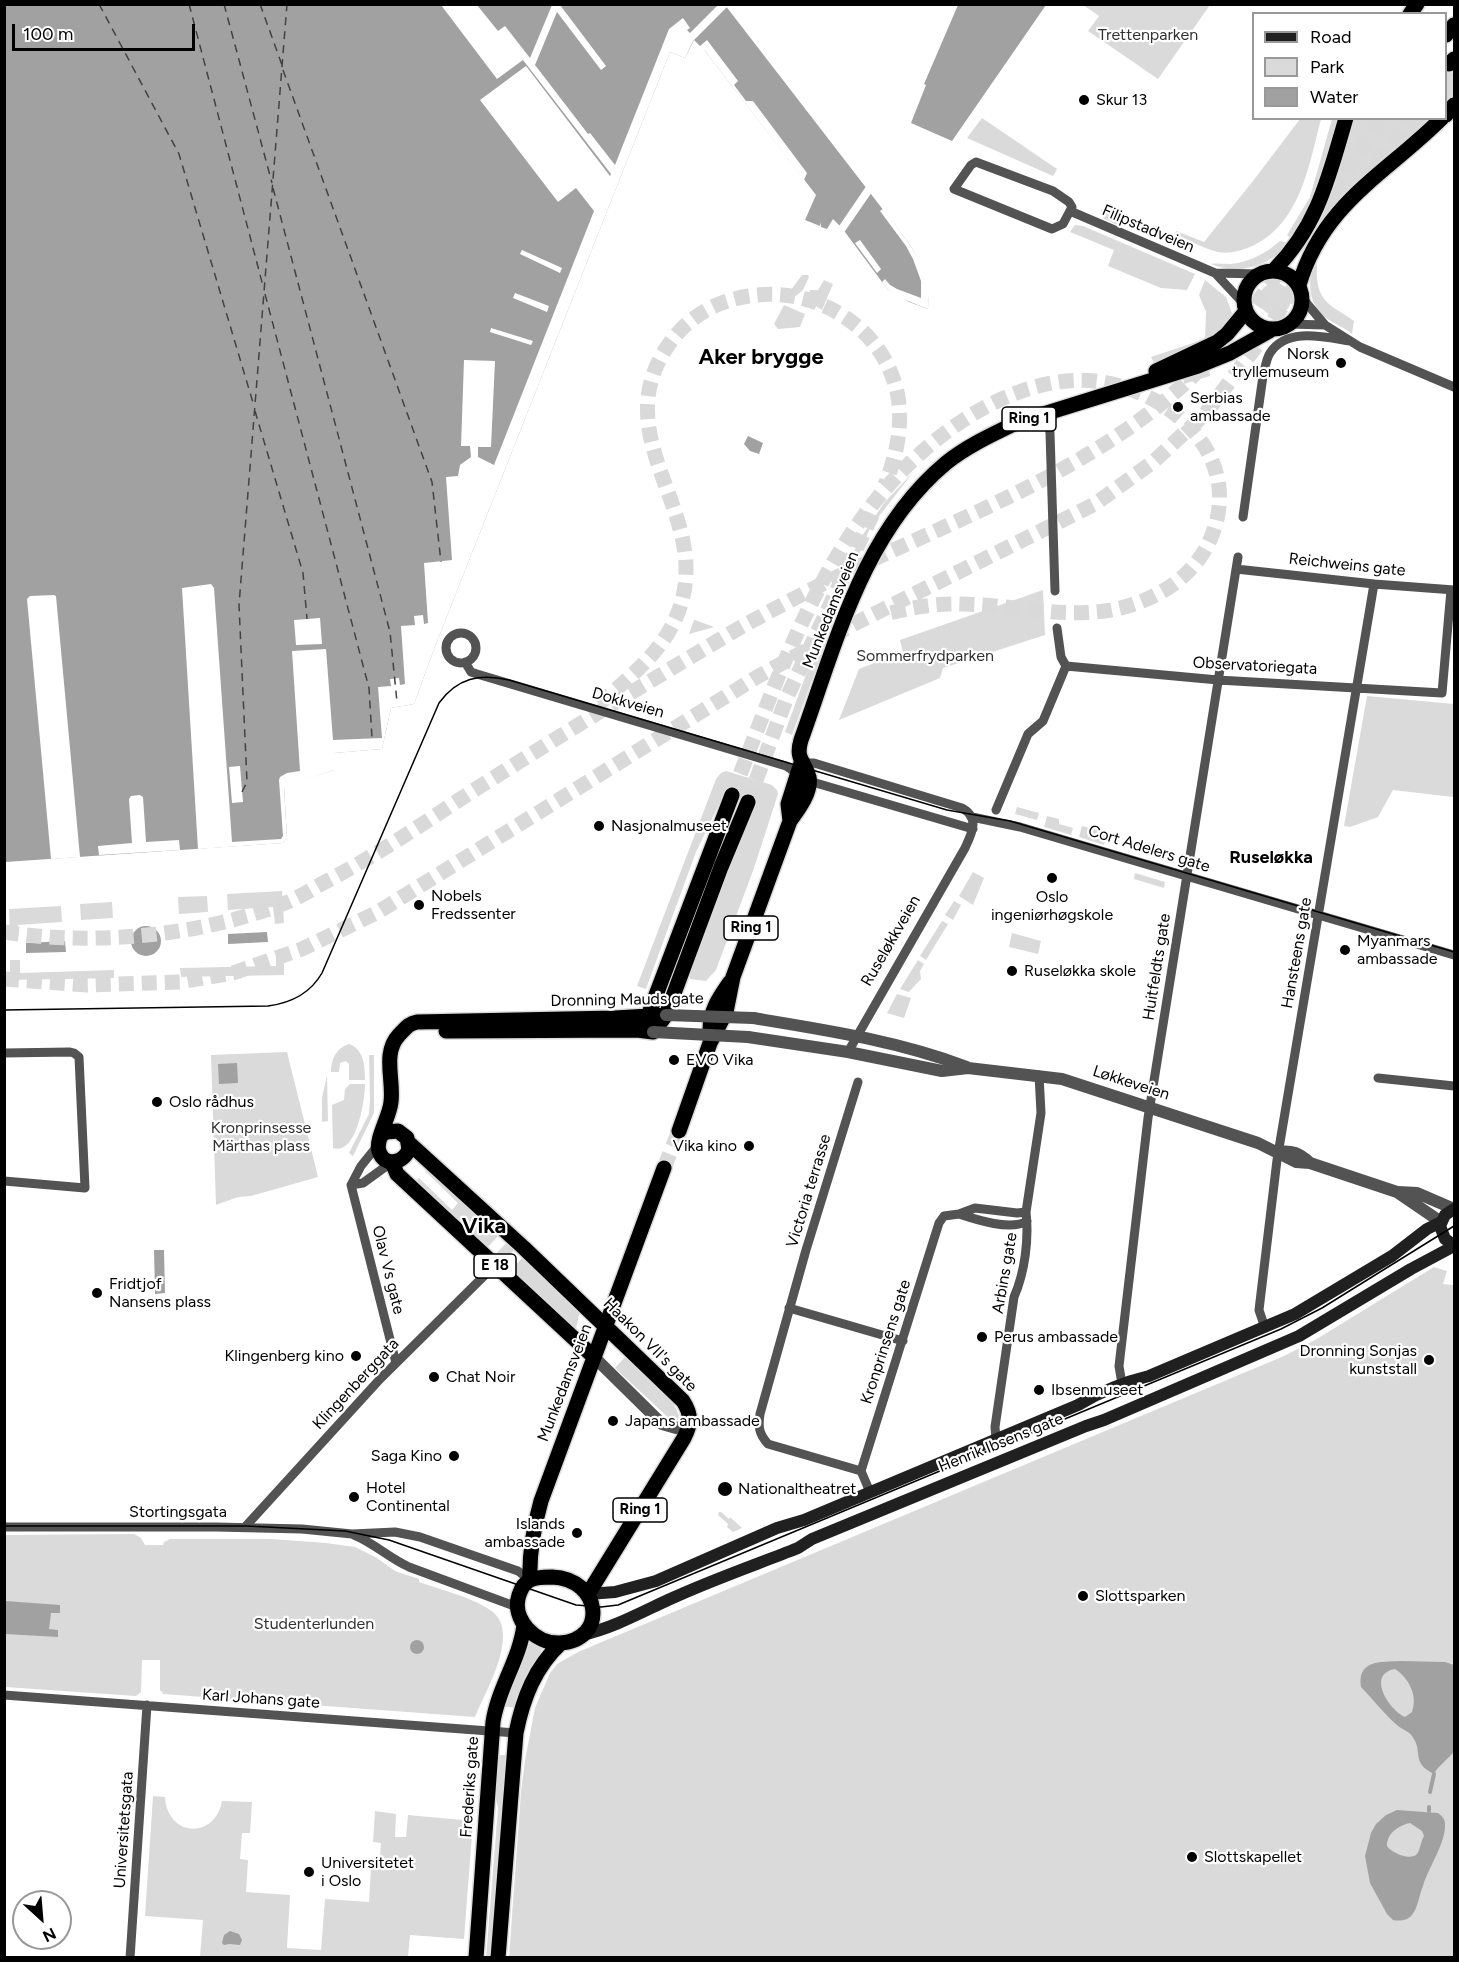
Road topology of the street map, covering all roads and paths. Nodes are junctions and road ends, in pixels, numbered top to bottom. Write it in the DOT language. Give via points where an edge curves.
graph roads {
  1 [pos="1345,120"];
  2 [pos="1440,120"];
  3 [pos="1070,211"];
  4 [pos="1267,272"];
  5 [pos="1215,273"];
  6 [pos="1301,292"];
  7 [pos="1245,307"];
  8 [pos="1289,324"];
  9 [pos="1325,325"];
  10 [pos="1273,329"];
  11 [pos="1350,341"];
  12 [pos="1455,387"];
  13 [pos="1117,389"];
  14 [pos="1047,414"];
  15 [pos="1243,517"];
  16 [pos="1238,556"];
  17 [pos="1236,569"];
  18 [pos="1374,584"];
  19 [pos="1453,590"];
  20 [pos="1055,591"];
  21 [pos="1057,628"];
  22 [pos="465,663"];
  23 [pos="1066,666"];
  24 [pos="1218,680"];
  25 [pos="1355,687"];
  26 [pos="798,771"];
  27 [pos="732,795"];
  28 [pos="748,802"];
  29 [pos="996,810"];
  30 [pos="972,817"];
  31 [pos="973,829"];
  32 [pos="1187,876"];
  33 [pos="1319,915"];
  34 [pos="1455,955"];
  35 [pos="666,1015"];
  36 [pos="648,1016"];
  37 [pos="653,1032"];
  38 [pos="401,1034"];
  39 [pos="858,1036"];
  40 [pos="848,1052"];
  41 [pos="4,1053"];
  42 [pos="968,1068"];
  43 [pos="1039,1075"];
  44 [pos="1378,1078"];
  45 [pos="858,1082"];
  46 [pos="1455,1086"];
  47 [pos="391,1103"];
  48 [pos="1150,1107"];
  49 [pos="679,1131"];
  50 [pos="406,1138"];
  51 [pos="380,1140"];
  52 [pos="1278,1152"];
  53 [pos="392,1162"];
  54 [pos="664,1168"];
  55 [pos="4,1181"];
  56 [pos="351,1185"];
  57 [pos="1397,1192"];
  58 [pos="1455,1209"];
  59 [pos="1027,1220"];
  60 [pos="1441,1222"];
  61 [pos="1455,1245"];
  62 [pos="494,1266"];
  63 [pos="789,1308"];
  64 [pos="606,1326"];
  65 [pos="1265,1328"];
  66 [pos="903,1341"];
  67 [pos="594,1357"];
  68 [pos="396,1363"];
  69 [pos="1122,1384"];
  70 [pos="690,1426"];
  71 [pos="996,1439"];
  72 [pos="861,1471"];
  73 [pos="870,1492"];
  74 [pos="4,1527"];
  75 [pos="245,1527"];
  76 [pos="352,1534"];
  77 [pos="530,1580"];
  78 [pos="588,1594"];
  79 [pos="517,1607"];
  80 [pos="524,1625"];
  81 [pos="582,1635"];
  82 [pos="561,1643"];
  83 [pos="4,1695"];
  84 [pos="147,1705"];
  85 [pos="492,1730"];
  86 [pos="516,1733"];
  87 [pos="130,1958"];
  88 [pos="476,1958"];
  89 [pos="498,1958"];
  1 -- 4 [label="highway" via="1320,204 1295,245"];
  2 -- 6 [label="highway" via="1340,209 1306,263"];
  3 -- 3 [label="street, Filipstadveien" via="1072,204 1053,191 981,162 971,165 954,189 1053,229 1063,224"];
  3 -- 5 [label="street, Filipstadveien"];
  4 -- 5 [label="street, Filipstadveien"];
  4 -- 6 [label="highway" via="1284,272 1293,277"];
  4 -- 7 [label="highway" via="1254,278 1246,290"];
  5 -- 7 [label="street, Filipstadveien"];
  6 -- 8 [label="highway" via="1298,316"];
  6 -- 9 [label="street"];
  7 -- 10 [label="highway" via="1254,322"];
  7 -- 13 [label="highway, Munkedamsveien / Ring 1" via="1217,342"];
  8 -- 9 [label="street"];
  8 -- 10 [label="highway"];
  9 -- 11 [label="street"];
  10 -- 13 [label="highway, Munkedamsveien / Ring 1" via="1198,366"];
  11 -- 12 [label="street"];
  11 -- 15 [label="street" via="1301,336 1278,345 1269,354"];
  13 -- 14 [label="highway, Munkedamsveien / Ring 1"];
  14 -- 20 [label="street"];
  14 -- 26 [label="highway, Munkedamsveien / Ring 1" via="1018,422 954,458 931,477 894,521 866,566 835,645 799,744"];
  16 -- 17 [label="street, Huitfeldts gate"];
  17 -- 18 [label="street, Reichweins gate"];
  17 -- 24 [label="street, Huitfeldts gate"];
  18 -- 19 [label="street, Reichweins gate"];
  18 -- 25 [label="street, Hansteens gate"];
  19 -- 25 [label="street, Observatoriegata" via="1442,693"];
  21 -- 23 [label="street"];
  22 -- 26 [label="street, Dokkveien" via="477,674"];
  23 -- 24 [label="street, Observatoriegata"];
  23 -- 29 [label="street" via="1043,721 1028,734"];
  24 -- 25 [label="street, Observatoriegata"];
  24 -- 32 [label="street, Huitfeldts gate"];
  25 -- 33 [label="street, Hansteens gate"];
  26 -- 30 [label="street, Cort Adelers gate" via="814,763 962,808"];
  26 -- 31 [label="street"];
  26 -- 49 [label="highway, Munkedamsveien / Ring 1" via="788,804 790,821 733,976 713,1008 710,1043"];
  27 -- 36 [label="highway"];
  28 -- 35 [label="highway"];
  30 -- 31 [label="street"];
  30 -- 32 [label="street, Cort Adelers gate" via="1010,824"];
  31 -- 39 [label="street, Ruseløkkveien"];
  32 -- 33 [label="street, Cort Adelers gate"];
  32 -- 48 [label="street, Huitfeldts gate"];
  33 -- 34 [label="street, Cort Adelers gate"];
  33 -- 52 [label="street, Hansteens gate"];
  35 -- 36 [label="highway, Dronning Mauds gate"];
  35 -- 37 [label="highway"];
  35 -- 39 [label="street, Dronning Mauds gate, bridge" via="753,1018"];
  36 -- 37 [label="highway"];
  36 -- 38 [label="highway, Dronning Mauds gate" via="417,1022 409,1024"];
  37 -- 38 [label="highway, Dronning Mauds gate"];
  37 -- 40 [label="street, Dronning Mauds gate, bridge" via="748,1037"];
  38 -- 47 [label="highway, E 18" via="391,1050"];
  39 -- 40 [label="street, Ruseløkkveien"];
  39 -- 42 [label="street, Løkkeveien"];
  40 -- 42 [label="street, Løkkeveien" via="942,1071"];
  41 -- 55 [label="street" via="77,1055 85,1188"];
  42 -- 43 [label="street, Løkkeveien"];
  43 -- 48 [label="street, Løkkeveien" via="1080,1083"];
  43 -- 59 [label="street, Arbins gate" via="1041,1113"];
  44 -- 46 [label="street"];
  45 -- 63 [label="street, Victoria terrasse"];
  47 -- 50 [label="highway, E 18"];
  47 -- 51 [label="highway, E 18"];
  48 -- 52 [label="street, Løkkeveien"];
  48 -- 69 [label="street, Huitfeldts gate" via="1119,1366"];
  50 -- 51 [label="highway" via="392,1130"];
  50 -- 53 [label="highway" via="407,1155"];
  50 -- 64 [label="highway, Haakon VII's gate / E 18"];
  51 -- 53 [label="highway, E 18" via="383,1158"];
  51 -- 56 [label="street"];
  52 -- 57 [label="street, Løkkeveien" via="1298,1153 1310,1163"];
  52 -- 65 [label="street, Hansteens gate" via="1259,1311"];
  53 -- 56 [label="street" via="363,1183"];
  53 -- 62 [label="highway, E 18" via="397,1174"];
  54 -- 64 [label="highway, Munkedamsveien"];
  56 -- 68 [label="street, Olav Vs gate"];
  57 -- 58 [label="street, Løkkeveien" via="1418,1193"];
  57 -- 60 [label="street, Løkkeveien"];
  58 -- 60 [label="main road, Henrik Ibsens gate"];
  59 -- 66 [label="street, Kronprinsens gate" via="1017,1213 975,1208 944,1216"];
  59 -- 71 [label="street, Arbins gate"];
  60 -- 61 [label="main road" via="1443,1237"];
  60 -- 65 [label="main road, Henrik Ibsens gate" via="1313,1305"];
  61 -- 81 [label="main road, Henrik Ibsens gate" via="1286,1342 638,1615"];
  62 -- 67 [label="highway, E 18"];
  62 -- 68 [label="street, Klingenberggata"];
  63 -- 66 [label="street"];
  63 -- 72 [label="street, Victoria terrasse" via="759,1414 761,1437 777,1448"];
  64 -- 67 [label="highway, Munkedamsveien"];
  64 -- 70 [label="highway, Haakon VII's gate" via="683,1401"];
  65 -- 69 [label="main road, Henrik Ibsens gate"];
  66 -- 72 [label="street, Kronprinsens gate"];
  67 -- 70 [label="street" via="662,1424"];
  67 -- 77 [label="highway, Munkedamsveien" via="541,1501 530,1557"];
  68 -- 75 [label="street, Klingenberggata"];
  69 -- 71 [label="main road, Henrik Ibsens gate"];
  70 -- 78 [label="highway, Ring 1"];
  71 -- 73 [label="main road, Henrik Ibsens gate"];
  72 -- 73 [label="street"];
  73 -- 78 [label="main road, Henrik Ibsens gate" via="656,1581 615,1593"];
  74 -- 75 [label="street, Stortingsgata"];
  75 -- 76 [label="street, Stortingsgata"];
  76 -- 77 [label="street, Stortingsgata" via="408,1534 518,1571"];
  76 -- 79 [label="street, Stortingsgata" via="372,1542 409,1567"];
  77 -- 78 [label="highway" via="566,1579"];
  77 -- 79 [label="highway" via="522,1587"];
  78 -- 81 [label="highway" via="593,1617"];
  79 -- 80 [label="highway"];
  80 -- 82 [label="highway" via="538,1637"];
  80 -- 85 [label="highway, Frederiks gate" via="495,1707"];
  81 -- 82 [label="highway"];
  82 -- 86 [label="highway" via="537,1671"];
  83 -- 84 [label="street, Karl Johans gate"];
  84 -- 85 [label="street, Karl Johans gate"];
  84 -- 87 [label="street, Universitetsgata"];
  85 -- 86 [label="street, Karl Johans gate"];
  85 -- 88 [label="highway, Frederiks gate"];
  86 -- 89 [label="highway"];
}
